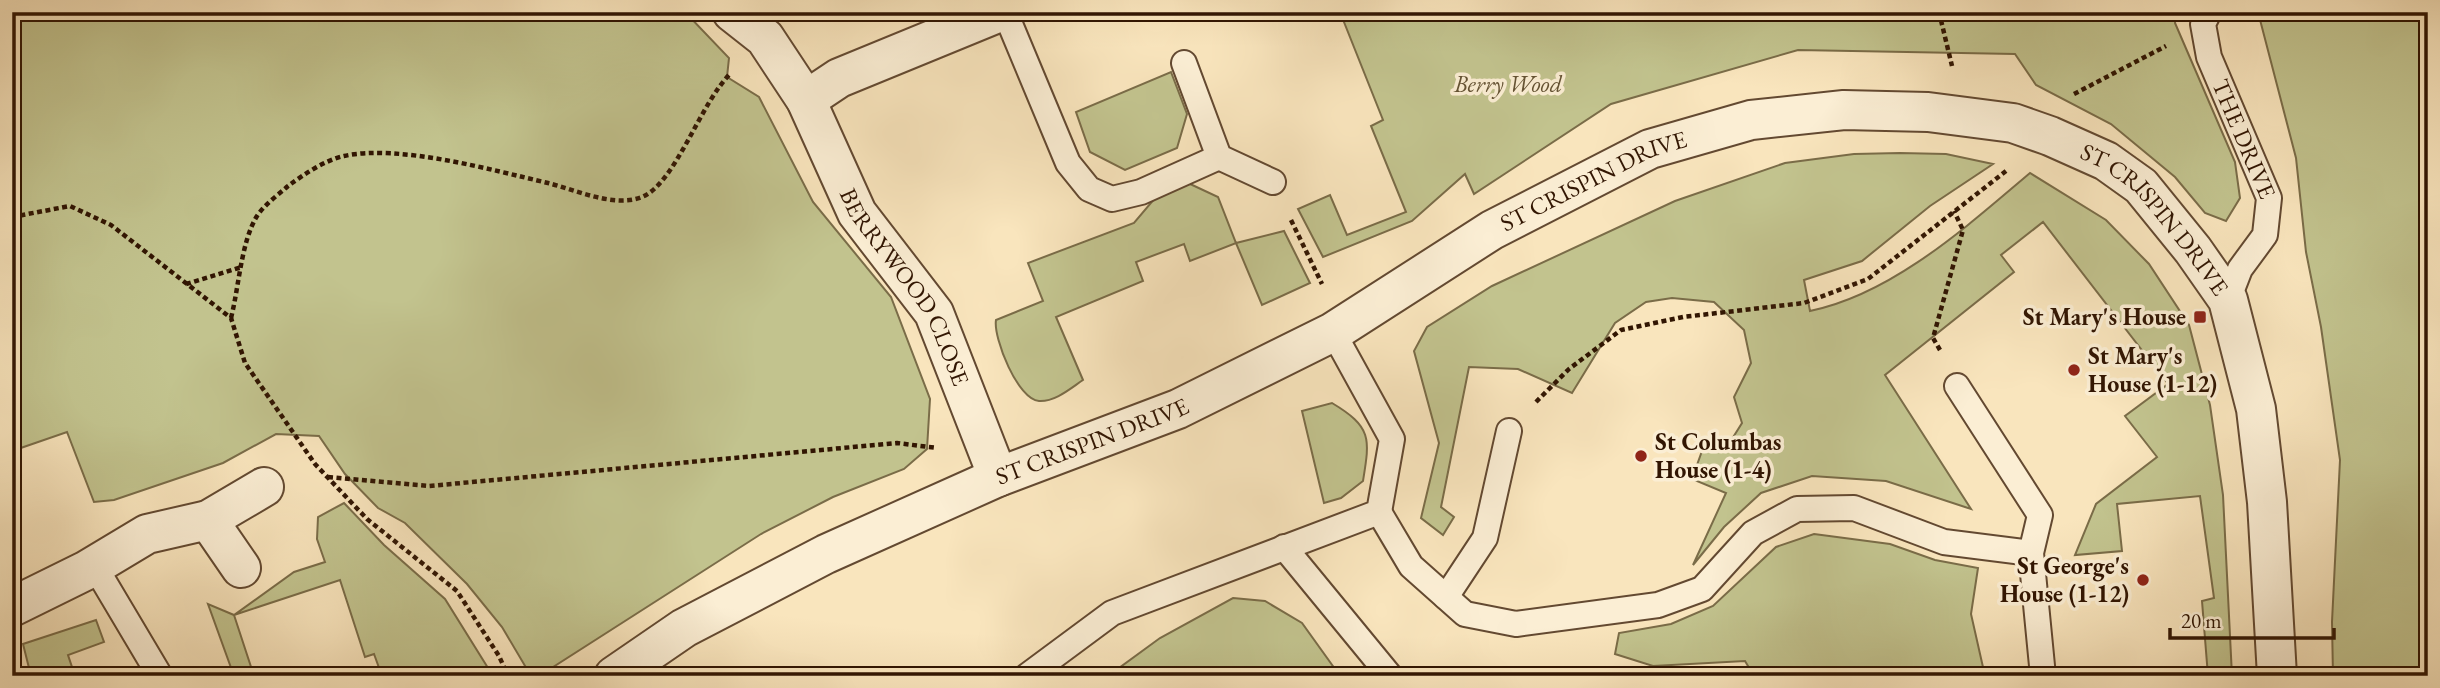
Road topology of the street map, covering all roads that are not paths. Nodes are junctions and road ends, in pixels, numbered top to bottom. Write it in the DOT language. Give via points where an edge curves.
graph roads {
  1 [pos="732,12"];
  2 [pos="1000,12"];
  3 [pos="1005,12"];
  4 [pos="2206,18"];
  5 [pos="1184,63"];
  6 [pos="806,100"];
  7 [pos="1219,157"];
  8 [pos="1273,182"];
  9 [pos="2228,300"];
  10 [pos="1338,329"];
  11 [pos="1957,386"];
  12 [pos="1509,430"];
  13 [pos="998,477"];
  14 [pos="264,487"];
  15 [pos="1379,512"];
  16 [pos="208,520"];
  17 [pos="1284,547"];
  18 [pos="2031,553"];
  19 [pos="94,565"];
  20 [pos="241,568"];
  21 [pos="1446,597"];
  22 [pos="12,607"];
  23 [pos="160,676"];
  24 [pos="614,676"];
  25 [pos="1027,676"];
  26 [pos="1390,676"];
  27 [pos="2043,676"];
  28 [pos="2277,676"];
  1 -- 6 [label="street, BERRYWOOD CLOSE" via="765,38"];
  2 -- 6 [label="street" via="839,78"];
  3 -- 7 [label="lane" via="1068,163 1089,189 1112,199 1141,192"];
  4 -- 9 [label="lane, THE DRIVE" via="2208,57 2269,198 2265,234 2240,269"];
  5 -- 7 [label="lane"];
  6 -- 13 [label="street, BERRYWOOD CLOSE" via="857,213 934,313"];
  7 -- 8 [label="lane"];
  9 -- 10 [label="street, ST CRISPIN DRIVE" via="2141,186 2106,161 2013,123 1928,112 1844,110 1751,120 1650,149 1492,230"];
  9 -- 28 [label="street, ST CRISPIN DRIVE" via="2256,409 2268,515"];
  10 -- 13 [label="street, ST CRISPIN DRIVE" via="1178,409"];
  10 -- 15 [label="lane" via="1392,439"];
  11 -- 18 [label="lane" via="2040,515"];
  12 -- 21 [label="lane" via="1485,538"];
  13 -- 24 [label="street, ST CRISPIN DRIVE" via="814,560 684,628"];
  14 -- 16 [label="street"];
  15 -- 17 [label="lane"];
  15 -- 21 [label="lane" via="1411,566"];
  16 -- 19 [label="street" via="147,534"];
  16 -- 20 [label="street"];
  17 -- 25 [label="lane" via="1112,613"];
  17 -- 26 [label="lane"];
  18 -- 21 [label="lane" via="1944,541 1854,508 1797,509 1753,533 1702,589 1658,605 1516,624 1465,614"];
  18 -- 27 [label="lane"];
  19 -- 22 [label="street"];
  19 -- 23 [label="lane"];
}
